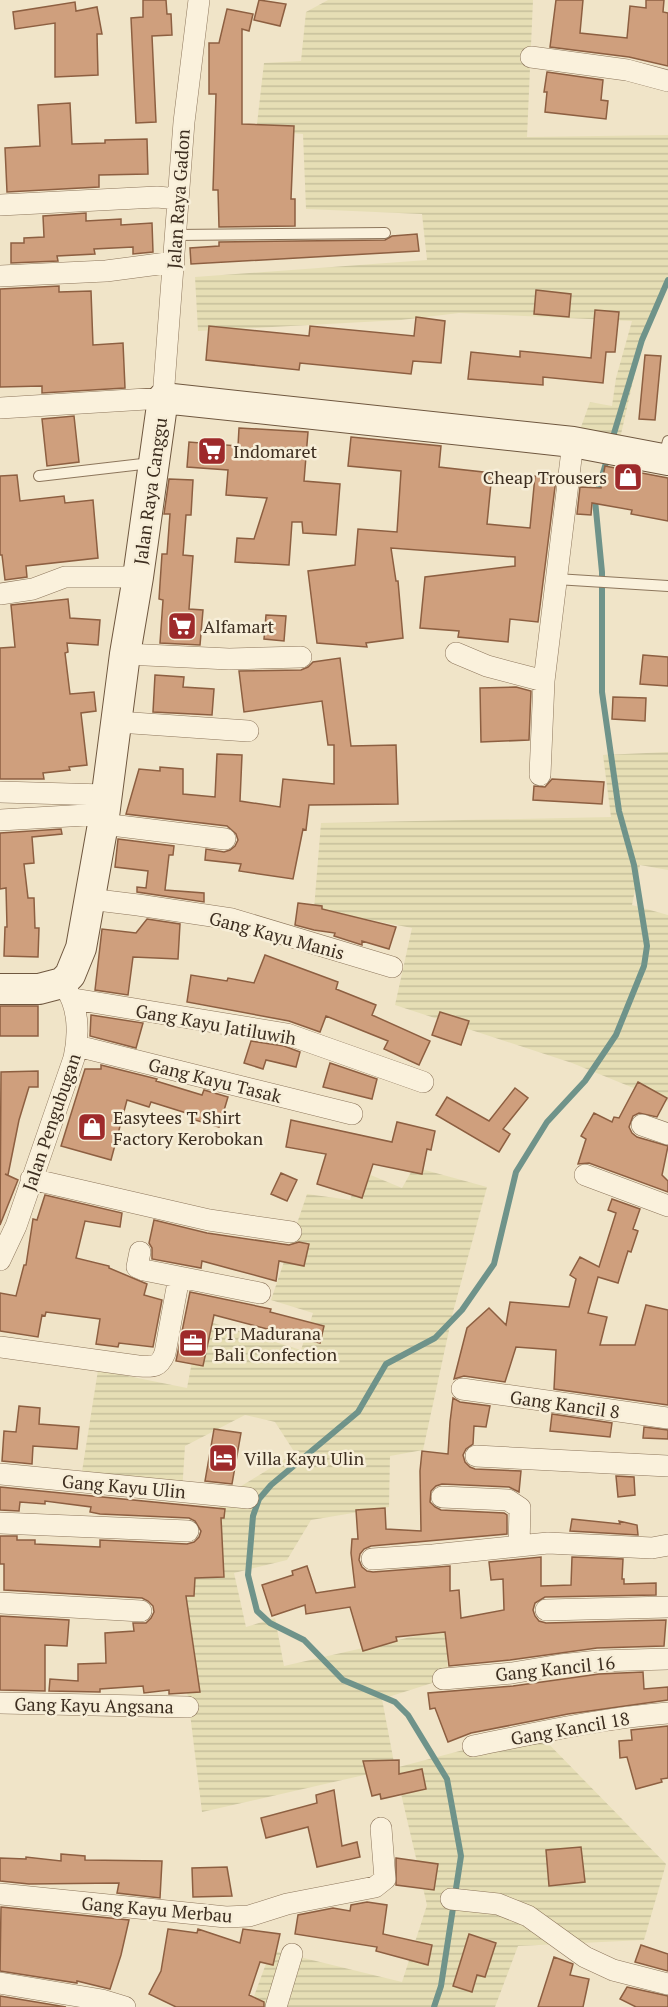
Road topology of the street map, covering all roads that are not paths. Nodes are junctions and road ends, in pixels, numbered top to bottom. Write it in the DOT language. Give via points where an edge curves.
graph roads {
  1 [pos="199,0"];
  2 [pos="531,57"];
  3 [pos="668,81"];
  4 [pos="178,199"];
  5 [pos="0,206"];
  6 [pos="384,233"];
  7 [pos="175,235"];
  8 [pos="174,262"];
  9 [pos="0,276"];
  10 [pos="163,398"];
  11 [pos="0,408"];
  12 [pos="573,442"];
  13 [pos="666,453"];
  14 [pos="154,463"];
  15 [pos="39,476"];
  16 [pos="138,578"];
  17 [pos="556,579"];
  18 [pos="668,586"];
  19 [pos="0,594"];
  20 [pos="456,653"];
  21 [pos="125,654"];
  22 [pos="301,657"];
  23 [pos="544,681"];
  24 [pos="118,722"];
  25 [pos="248,731"];
  26 [pos="540,775"];
  27 [pos="0,792"];
  28 [pos="104,811"];
  29 [pos="0,820"];
  30 [pos="225,839"];
  31 [pos="88,899"];
  32 [pos="392,967"];
  33 [pos="0,989"];
  34 [pos="68,991"];
  35 [pos="77,1047"];
  36 [pos="423,1082"];
  37 [pos="352,1114"];
  38 [pos="642,1125"];
  39 [pos="668,1134"];
  40 [pos="585,1175"];
  41 [pos="31,1179"];
  42 [pos="668,1206"];
  43 [pos="8,1223"];
  44 [pos="291,1233"];
  45 [pos="140,1252"];
  46 [pos="0,1260"];
  47 [pos="179,1276"];
  48 [pos="260,1293"];
  49 [pos="0,1347"];
  50 [pos="462,1389"];
  51 [pos="668,1418"];
  52 [pos="476,1456"];
  53 [pos="668,1466"];
  54 [pos="0,1474"];
  55 [pos="442,1497"];
  56 [pos="249,1498"];
  57 [pos="0,1523"];
  58 [pos="188,1531"];
  59 [pos="668,1545"];
  60 [pos="519,1546"];
  61 [pos="372,1559"];
  62 [pos="0,1603"];
  63 [pos="668,1607"];
  64 [pos="546,1610"];
  65 [pos="141,1611"];
  66 [pos="668,1659"];
  67 [pos="443,1679"];
  68 [pos="0,1703"];
  69 [pos="188,1707"];
  70 [pos="668,1713"];
  71 [pos="474,1746"];
  72 [pos="381,1828"];
  73 [pos="0,1894"];
  74 [pos="451,1899"];
  75 [pos="292,1954"];
  76 [pos="0,1983"];
  77 [pos="668,1984"];
  78 [pos="125,2007"];
  79 [pos="276,2007"];
  1 -- 4 [label="street, Jalan Raya Gadon"];
  2 -- 3 [label="street" via="627,70"];
  4 -- 5 [label="street"];
  4 -- 7 [label="street, Jalan Raya Gadon"];
  6 -- 7 [label="lane"];
  7 -- 8 [label="street, Jalan Raya Gadon"];
  8 -- 9 [label="street" via="106,271"];
  8 -- 10 [label="street, Jalan Raya Gadon"];
  10 -- 11 [label="street"];
  10 -- 12 [label="main road, Jalan Raya Canggu"];
  10 -- 14 [label="main road, Jalan Raya Canggu"];
  12 -- 13 [label="main road, Jalan Raya Canggu"];
  12 -- 17 [label="street"];
  14 -- 15 [label="lane"];
  14 -- 16 [label="main road, Jalan Raya Canggu"];
  16 -- 19 [label="street" via="65,577 33,589"];
  16 -- 21 [label="main road, Jalan Raya Canggu"];
  17 -- 18 [label="lane"];
  17 -- 23 [label="street"];
  20 -- 23 [label="street"];
  21 -- 22 [label="street" via="229,659"];
  21 -- 24 [label="main road, Jalan Raya Canggu"];
  23 -- 26 [label="street"];
  24 -- 25 [label="street"];
  24 -- 28 [label="main road, Jalan Raya Canggu"];
  27 -- 28 [label="street"];
  28 -- 29 [label="street"];
  28 -- 30 [label="street"];
  28 -- 31 [label="main road, Jalan Raya Canggu"];
  31 -- 32 [label="street, Gang Kayu Manis" via="232,919"];
  31 -- 34 [label="main road, Jalan Raya Canggu" via="81,948"];
  33 -- 34 [label="main road"];
  34 -- 35 [label="street, Jalan Pengubugan"];
  34 -- 36 [label="street, Gang Kayu Jatiluwih" via="287,1034"];
  35 -- 37 [label="street, Gang Kayu Tasak"];
  35 -- 41 [label="street, Jalan Pengubugan"];
  38 -- 39 [label="street"];
  40 -- 42 [label="street"];
  41 -- 43 [label="street, Jalan Pengubugan"];
  41 -- 44 [label="street" via="209,1220"];
  43 -- 46 [label="street, Jalan Pengubugan"];
  45 -- 47 [label="street" via="137,1267"];
  47 -- 48 [label="street"];
  47 -- 49 [label="street" via="165,1353 156,1366"];
  50 -- 51 [label="street, Gang Kancil 8"];
  52 -- 53 [label="street"];
  54 -- 56 [label="street, Gang Kayu Ulin"];
  55 -- 60 [label="street" via="508,1500 520,1508"];
  57 -- 58 [label="street"];
  59 -- 60 [label="street"];
  60 -- 61 [label="street"];
  62 -- 65 [label="street"];
  63 -- 64 [label="street"];
  66 -- 67 [label="street, Gang Kancil 16" via="598,1661"];
  68 -- 69 [label="street, Gang Kayu Angsana"];
  70 -- 71 [label="street, Gang Kancil 18" via="576,1725"];
  72 -- 73 [label="street, Gang Kayu Merbau" via="385,1879 381,1884 249,1916 226,1917"];
  74 -- 77 [label="street" via="498,1904 528,1916 585,1957 613,1970"];
  75 -- 79 [label="street"];
  76 -- 78 [label="street"];
}
